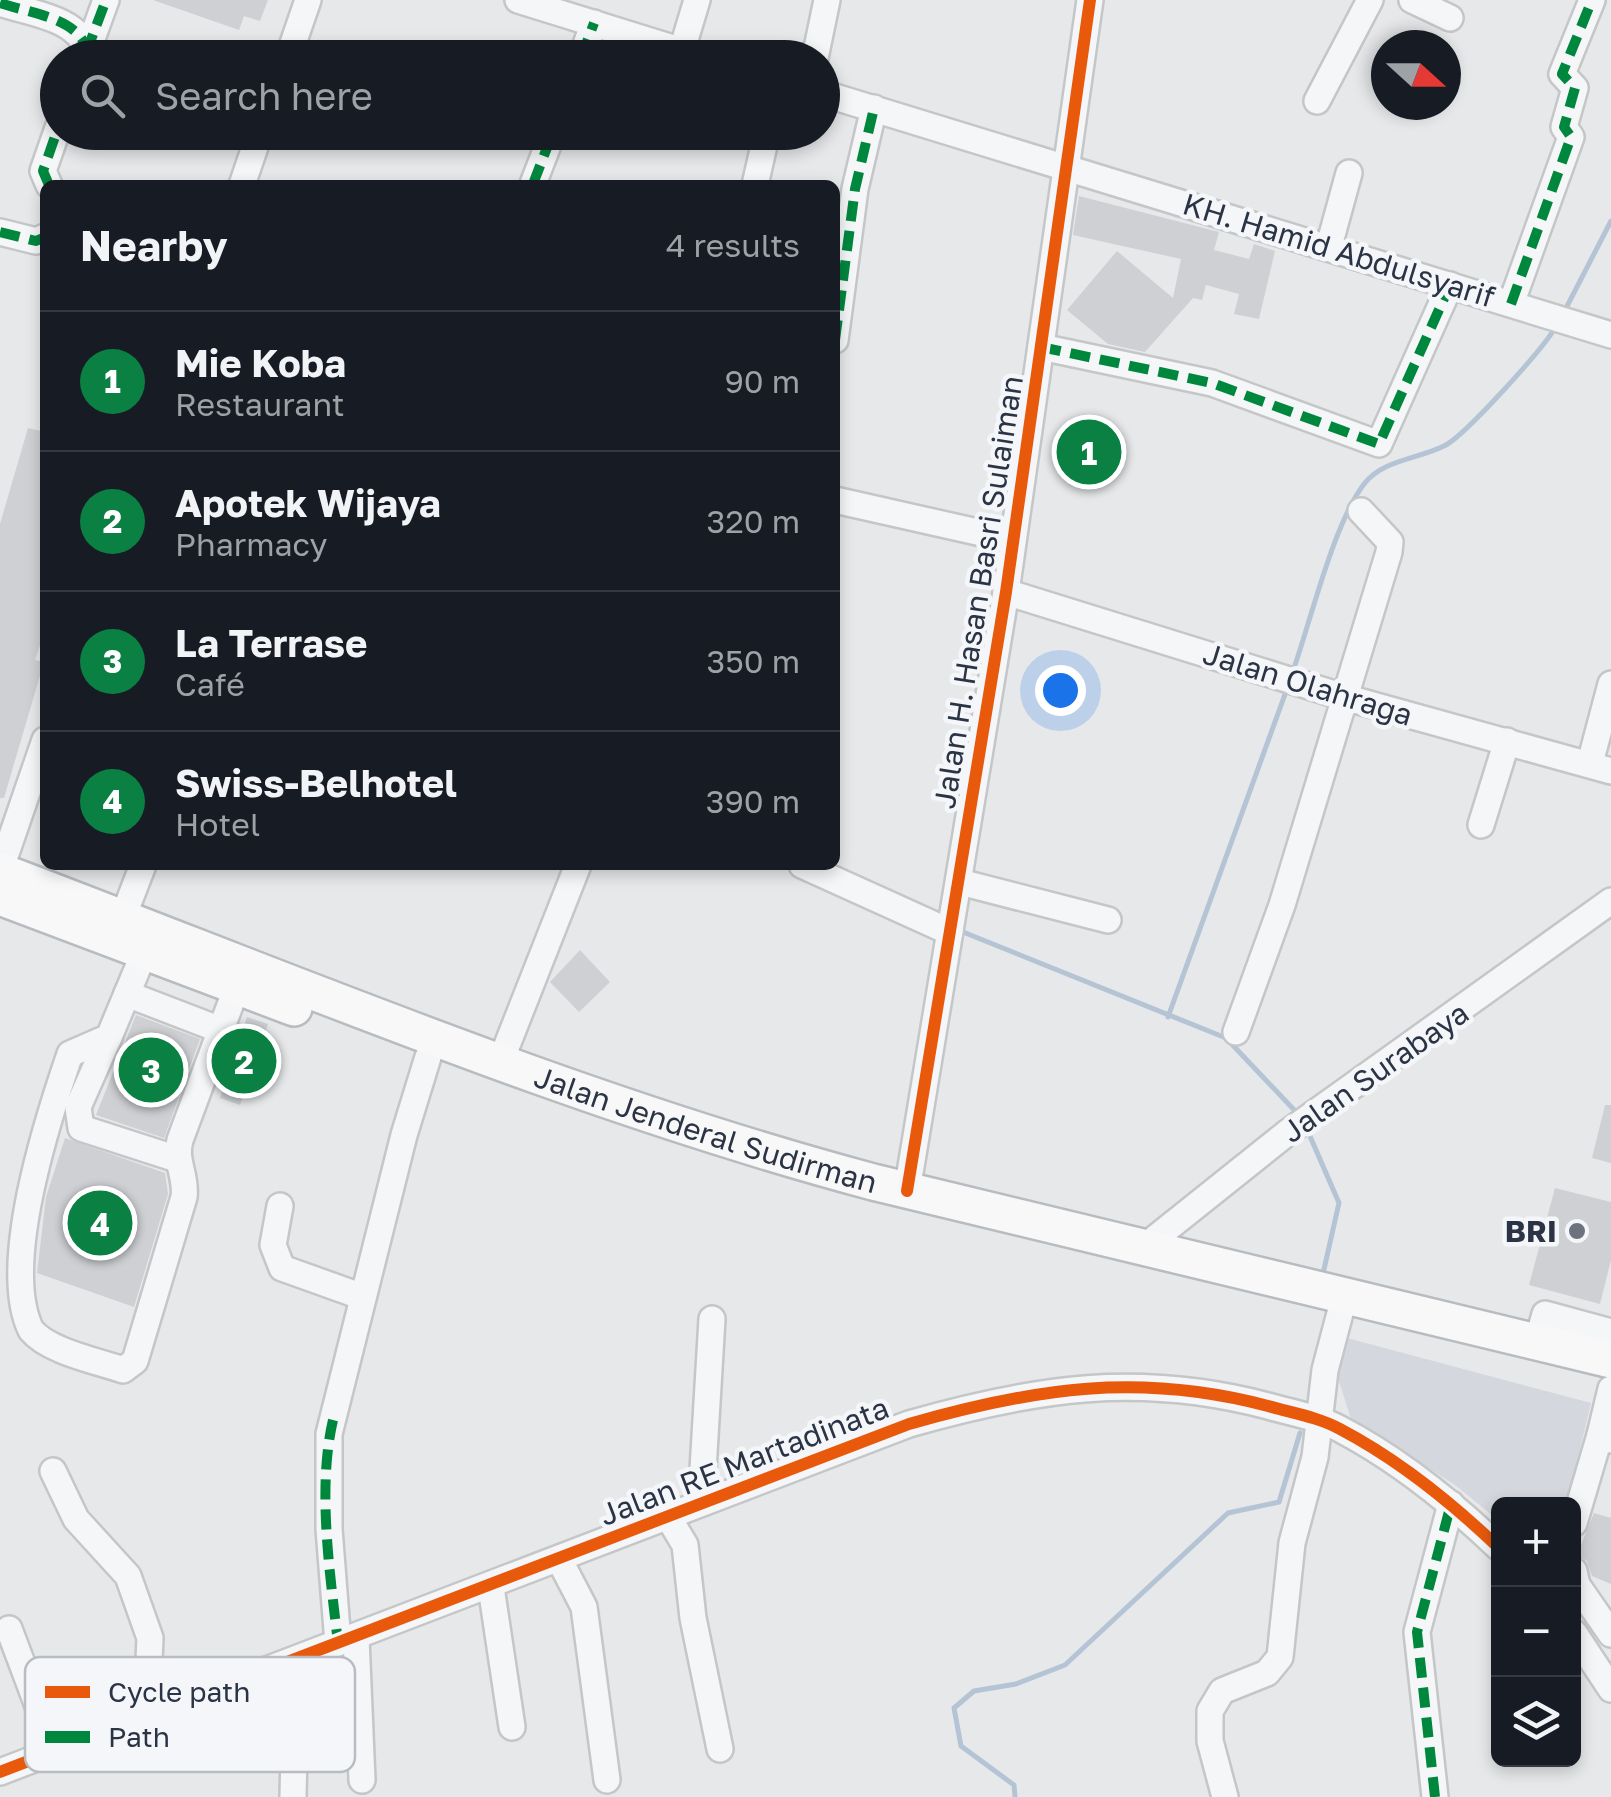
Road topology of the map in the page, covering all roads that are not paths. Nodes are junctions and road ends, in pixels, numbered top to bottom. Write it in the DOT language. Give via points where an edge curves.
graph roads {
  1 [pos="106,0"];
  2 [pos="308,0"];
  3 [pos="518,0"];
  4 [pos="698,0"];
  5 [pos="827,0"];
  6 [pos="1090,0"];
  7 [pos="1370,0"];
  8 [pos="1412,0"];
  9 [pos="1592,0"];
  10 [pos="0,3"];
  11 [pos="1450,18"];
  12 [pos="594,24"];
  13 [pos="84,40"];
  14 [pos="96,40"];
  15 [pos="294,40"];
  16 [pos="588,40"];
  17 [pos="647,40"];
  18 [pos="695,40"];
  19 [pos="819,40"];
  20 [pos="840,99"];
  21 [pos="1317,101"];
  22 [pos="874,108"];
  23 [pos="50,150"];
  24 [pos="254,150"];
  25 [pos="546,150"];
  26 [pos="764,150"];
  27 [pos="1066,166"];
  28 [pos="1349,173"];
  29 [pos="47,180"];
  30 [pos="244,180"];
  31 [pos="535,180"];
  32 [pos="756,180"];
  33 [pos="0,232"];
  34 [pos="40,239"];
  35 [pos="1329,246"];
  36 [pos="840,265"];
  37 [pos="1450,285"];
  38 [pos="1511,304"];
  39 [pos="1611,335"];
  40 [pos="1041,347"];
  41 [pos="840,501"];
  42 [pos="1362,511"];
  43 [pos="1013,540"];
  44 [pos="1006,592"];
  45 [pos="1611,684"];
  46 [pos="1344,697"];
  47 [pos="1507,742"];
  48 [pos="40,755"];
  49 [pos="1600,767"];
  50 [pos="1481,825"];
  51 [pos="142,870"];
  52 [pos="576,870"];
  53 [pos="814,870"];
  54 [pos="0,871"];
  55 [pos="960,882"];
  56 [pos="0,898"];
  57 [pos="1611,900"];
  58 [pos="122,917"];
  59 [pos="1108,920"];
  60 [pos="951,927"];
  61 [pos="144,952"];
  62 [pos="241,975"];
  63 [pos="127,994"];
  64 [pos="218,1029"];
  65 [pos="1236,1032"];
  66 [pos="108,1037"];
  67 [pos="428,1058"];
  68 [pos="500,1063"];
  69 [pos="176,1159"];
  70 [pos="906,1191"];
  71 [pos="280,1206"];
  72 [pos="1143,1248"];
  73 [pos="364,1297"];
  74 [pos="1340,1309"];
  75 [pos="712,1319"];
  76 [pos="1611,1332"];
  77 [pos="1537,1343"];
  78 [pos="1611,1360"];
  79 [pos="1611,1387"];
  80 [pos="1322,1421"];
  81 [pos="1605,1438"];
  82 [pos="53,1471"];
  83 [pos="702,1504"];
  84 [pos="1451,1504"];
  85 [pos="1581,1505"];
  86 [pos="666,1515"];
  87 [pos="1491,1541"];
  88 [pos="560,1559"];
  89 [pos="491,1587"];
  90 [pos="1581,1595"];
  91 [pos="9,1629"];
  92 [pos="1611,1634"];
  93 [pos="347,1640"];
  94 [pos="1581,1644"];
  95 [pos="149,1657"];
  96 [pos="301,1657"];
  97 [pos="349,1657"];
  98 [pos="25,1672"];
  99 [pos="1611,1689"];
  100 [pos="355,1715"];
  101 [pos="512,1727"];
  102 [pos="720,1749"];
  103 [pos="25,1762"];
  104 [pos="0,1772"];
  105 [pos="293,1772"];
  106 [pos="362,1780"];
  107 [pos="607,1780"];
  108 [pos="292,1797"];
  109 [pos="1225,1797"];
  110 [pos="1435,1797"];
  1 -- 14 [label="street"];
  2 -- 15 [label="street"];
  3 -- 12 [label="street"];
  4 -- 18 [label="street"];
  5 -- 19 [label="street"];
  6 -- 27 [label="street, Jalan H. Hasan Basri Sulaiman"];
  7 -- 21 [label="street"];
  8 -- 11 [label="street"];
  9 -- 38 [label="street" via="1562,74 1575,88 1564,127 1571,136"];
  10 -- 13 [label="street" via="72,28"];
  12 -- 16 [label="street"];
  12 -- 17 [label="street"];
  20 -- 22 [label="street, KH. Hamid Abdulsyarif"];
  22 -- 27 [label="street, KH. Hamid Abdulsyarif"];
  22 -- 36 [label="street"];
  23 -- 29 [label="street"];
  24 -- 30 [label="street"];
  25 -- 31 [label="street"];
  26 -- 32 [label="street"];
  27 -- 35 [label="street, KH. Hamid Abdulsyarif"];
  27 -- 40 [label="street, Jalan H. Hasan Basri Sulaiman"];
  28 -- 35 [label="street"];
  33 -- 34 [label="street"];
  35 -- 37 [label="street, KH. Hamid Abdulsyarif"];
  37 -- 38 [label="street, KH. Hamid Abdulsyarif"];
  37 -- 40 [label="street" via="1379,444 1212,383"];
  38 -- 39 [label="street, KH. Hamid Abdulsyarif"];
  40 -- 43 [label="street, Jalan H. Hasan Basri Sulaiman"];
  41 -- 43 [label="street"];
  42 -- 46 [label="street" via="1390,547"];
  43 -- 44 [label="street, Jalan H. Hasan Basri Sulaiman"];
  44 -- 46 [label="street, Jalan Olahraga"];
  44 -- 55 [label="street, Jalan H. Hasan Basri Sulaiman"];
  45 -- 49 [label="street"];
  46 -- 47 [label="street, Jalan Olahraga"];
  46 -- 65 [label="street"];
  47 -- 49 [label="street, Jalan Olahraga"];
  47 -- 50 [label="street"];
  48 -- 54 [label="street"];
  51 -- 58 [label="street"];
  52 -- 68 [label="street"];
  53 -- 60 [label="street"];
  54 -- 58 [label="highway, Jalan Jenderal Sudirman"];
  55 -- 59 [label="street"];
  55 -- 60 [label="street, Jalan H. Hasan Basri Sulaiman"];
  56 -- 61 [label="highway, Jalan Jenderal Sudirman"];
  57 -- 72 [label="street, Jalan Surabaya" via="1287,1133"];
  58 -- 62 [label="highway, Jalan Jenderal Sudirman"];
  60 -- 70 [label="street, Jalan H. Hasan Basri Sulaiman"];
  61 -- 62 [label="highway, Jalan Jenderal Sudirman"];
  61 -- 63 [label="street"];
  62 -- 64 [label="street"];
  62 -- 67 [label="highway, Jalan Jenderal Sudirman"];
  62 -- 68 [label="highway, Jalan Jenderal Sudirman"];
  63 -- 64 [label="street"];
  63 -- 66 [label="street"];
  64 -- 69 [label="street"];
  66 -- 69 [label="street" via="78,1108 81,1128"];
  66 -- 69 [label="street" via="70,1054 21,1208 11,1266 31,1331 124,1370 135,1361 186,1186"];
  67 -- 73 [label="street"];
  67 -- 74 [label="highway, Jalan Jenderal Sudirman" via="774,1175"];
  68 -- 70 [label="highway, Jalan Jenderal Sudirman"];
  70 -- 72 [label="highway, Jalan Jenderal Sudirman"];
  71 -- 73 [label="street" via="273,1244 282,1268"];
  72 -- 74 [label="highway, Jalan Jenderal Sudirman"];
  73 -- 93 [label="street" via="328,1445 329,1528"];
  74 -- 77 [label="highway, Jalan Jenderal Sudirman"];
  74 -- 79 [label="highway, Jalan Jenderal Sudirman"];
  74 -- 80 [label="street" via="1325,1370"];
  75 -- 83 [label="street"];
  76 -- 77 [label="street" via="1544,1314"];
  77 -- 78 [label="highway, Jalan Jenderal Sudirman"];
  79 -- 81 [label="street"];
  80 -- 83 [label="street, Jalan RE Martadinata" via="1166,1386 1034,1392 910,1424"];
  80 -- 84 [label="street, Jalan RE Martadinata"];
  80 -- 109 [label="street" via="1298,1525 1280,1658 1267,1673 1222,1691 1210,1711 1210,1741"];
  81 -- 85 [label="street"];
  82 -- 95 [label="street" via="76,1519 128,1576 150,1638"];
  83 -- 86 [label="street, Jalan RE Martadinata"];
  84 -- 87 [label="street, Jalan RE Martadinata"];
  84 -- 110 [label="street" via="1417,1632"];
  86 -- 88 [label="street, Jalan RE Martadinata"];
  86 -- 102 [label="street" via="686,1546"];
  88 -- 89 [label="street, Jalan RE Martadinata"];
  88 -- 107 [label="street" via="584,1608"];
  89 -- 93 [label="street, Jalan RE Martadinata"];
  89 -- 101 [label="street"];
  90 -- 92 [label="street"];
  91 -- 98 [label="street"];
  93 -- 96 [label="street, Jalan RE Martadinata"];
  93 -- 97 [label="street"];
  94 -- 99 [label="street"];
  100 -- 106 [label="street"];
  103 -- 104 [label="street, Jalan RE Martadinata"];
  105 -- 108 [label="street"];
}
